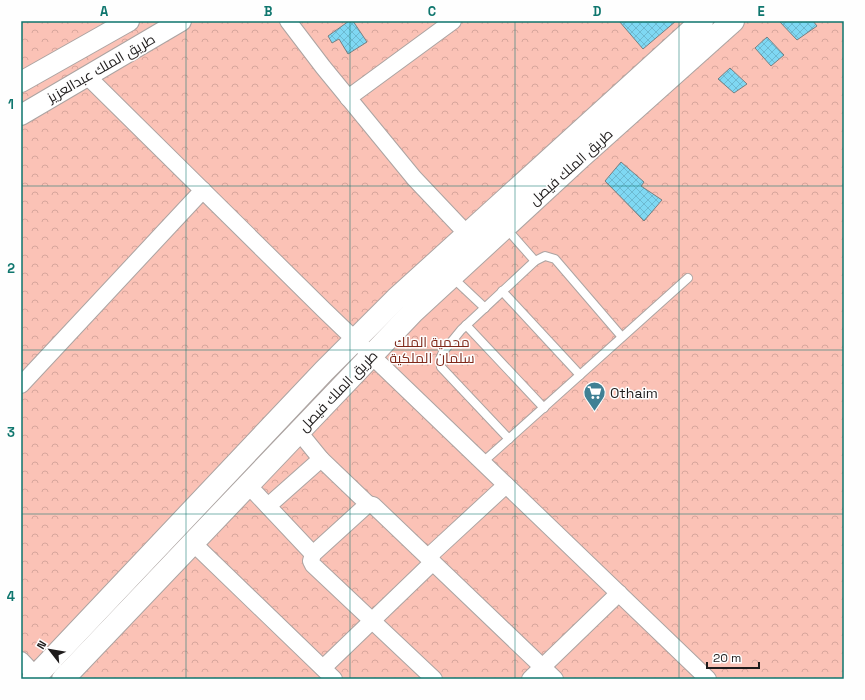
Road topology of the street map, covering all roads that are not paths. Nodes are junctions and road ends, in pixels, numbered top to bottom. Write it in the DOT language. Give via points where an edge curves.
graph roads {
  1 [pos="129,21"];
  2 [pos="181,21"];
  3 [pos="288,21"];
  4 [pos="453,21"];
  5 [pos="702,21"];
  6 [pos="733,21"];
  7 [pos="87,76"];
  8 [pos="21,82"];
  9 [pos="348,98"];
  10 [pos="21,115"];
  11 [pos="203,190"];
  12 [pos="505,227"];
  13 [pos="467,234"];
  14 [pos="535,261"];
  15 [pos="451,277"];
  16 [pos="688,278"];
  17 [pos="502,291"];
  18 [pos="485,308"];
  19 [pos="466,325"];
  20 [pos="622,337"];
  21 [pos="355,340"];
  22 [pos="372,355"];
  23 [pos="580,375"];
  24 [pos="21,385"];
  25 [pos="544,408"];
  26 [pos="299,432"];
  27 [pos="509,439"];
  28 [pos="321,459"];
  29 [pos="483,462"];
  30 [pos="248,485"];
  31 [pos="506,485"];
  32 [pos="368,504"];
  33 [pos="268,506"];
  34 [pos="193,543"];
  35 [pos="313,554"];
  36 [pos="430,559"];
  37 [pos="619,593"];
  38 [pos="372,621"];
  39 [pos="21,660"];
  40 [pos="542,667"];
  41 [pos="329,674"];
  42 [pos="34,678"];
  43 [pos="62,679"];
  44 [pos="434,679"];
  45 [pos="530,679"];
  46 [pos="555,679"];
  47 [pos="708,679"];
  1 -- 8 [label="street, طريق الملك عبدالعزيز"];
  2 -- 7 [label="street, طريق الملك عبدالعزيز"];
  3 -- 9 [label="street"];
  4 -- 9 [label="street"];
  5 -- 13 [label="main road, طريق الملك فيصل"];
  6 -- 12 [label="main road, طريق الملك فيصل"];
  7 -- 10 [label="street, طريق الملك عبدالعزيز"];
  7 -- 11 [label="street"];
  9 -- 13 [label="street" via="414,178"];
  11 -- 21 [label="street"];
  11 -- 24 [label="street"];
  12 -- 14 [label="lane"];
  12 -- 15 [label="main road, طريق الملك فيصل"];
  13 -- 21 [label="main road, طريق الملك فيصل"];
  14 -- 17 [label="lane"];
  14 -- 20 [label="lane" via="545,256 556,259"];
  15 -- 18 [label="lane"];
  15 -- 22 [label="main road, طريق الملك فيصل"];
  16 -- 20 [label="lane"];
  17 -- 18 [label="lane"];
  17 -- 23 [label="lane"];
  18 -- 19 [label="lane"];
  19 -- 25 [label="lane"];
  19 -- 27 [label="lane" via="443,352 440,359 441,367"];
  20 -- 23 [label="lane"];
  21 -- 22 [label="street"];
  21 -- 42 [label="main road, طريق الملك فيصل"];
  22 -- 26 [label="main road, طريق الملك فيصل"];
  22 -- 29 [label="street"];
  23 -- 25 [label="lane"];
  25 -- 27 [label="lane"];
  26 -- 28 [label="street"];
  26 -- 30 [label="main road, طريق الملك فيصل"];
  27 -- 29 [label="lane"];
  28 -- 32 [label="street"];
  28 -- 33 [label="street"];
  29 -- 31 [label="street"];
  30 -- 33 [label="street"];
  30 -- 34 [label="main road, طريق الملك فيصل"];
  31 -- 36 [label="street"];
  31 -- 37 [label="street"];
  32 -- 35 [label="street"];
  32 -- 36 [label="street" via="373,505"];
  33 -- 35 [label="street"];
  34 -- 41 [label="street"];
  34 -- 43 [label="main road, طريق الملك فيصل"];
  35 -- 38 [label="street" via="311,561 317,570"];
  36 -- 38 [label="street"];
  36 -- 40 [label="street"];
  37 -- 40 [label="street"];
  37 -- 47 [label="street"];
  38 -- 41 [label="street"];
  38 -- 44 [label="street"];
  39 -- 42 [label="street"];
  40 -- 45 [label="street"];
  40 -- 46 [label="street"];
}
